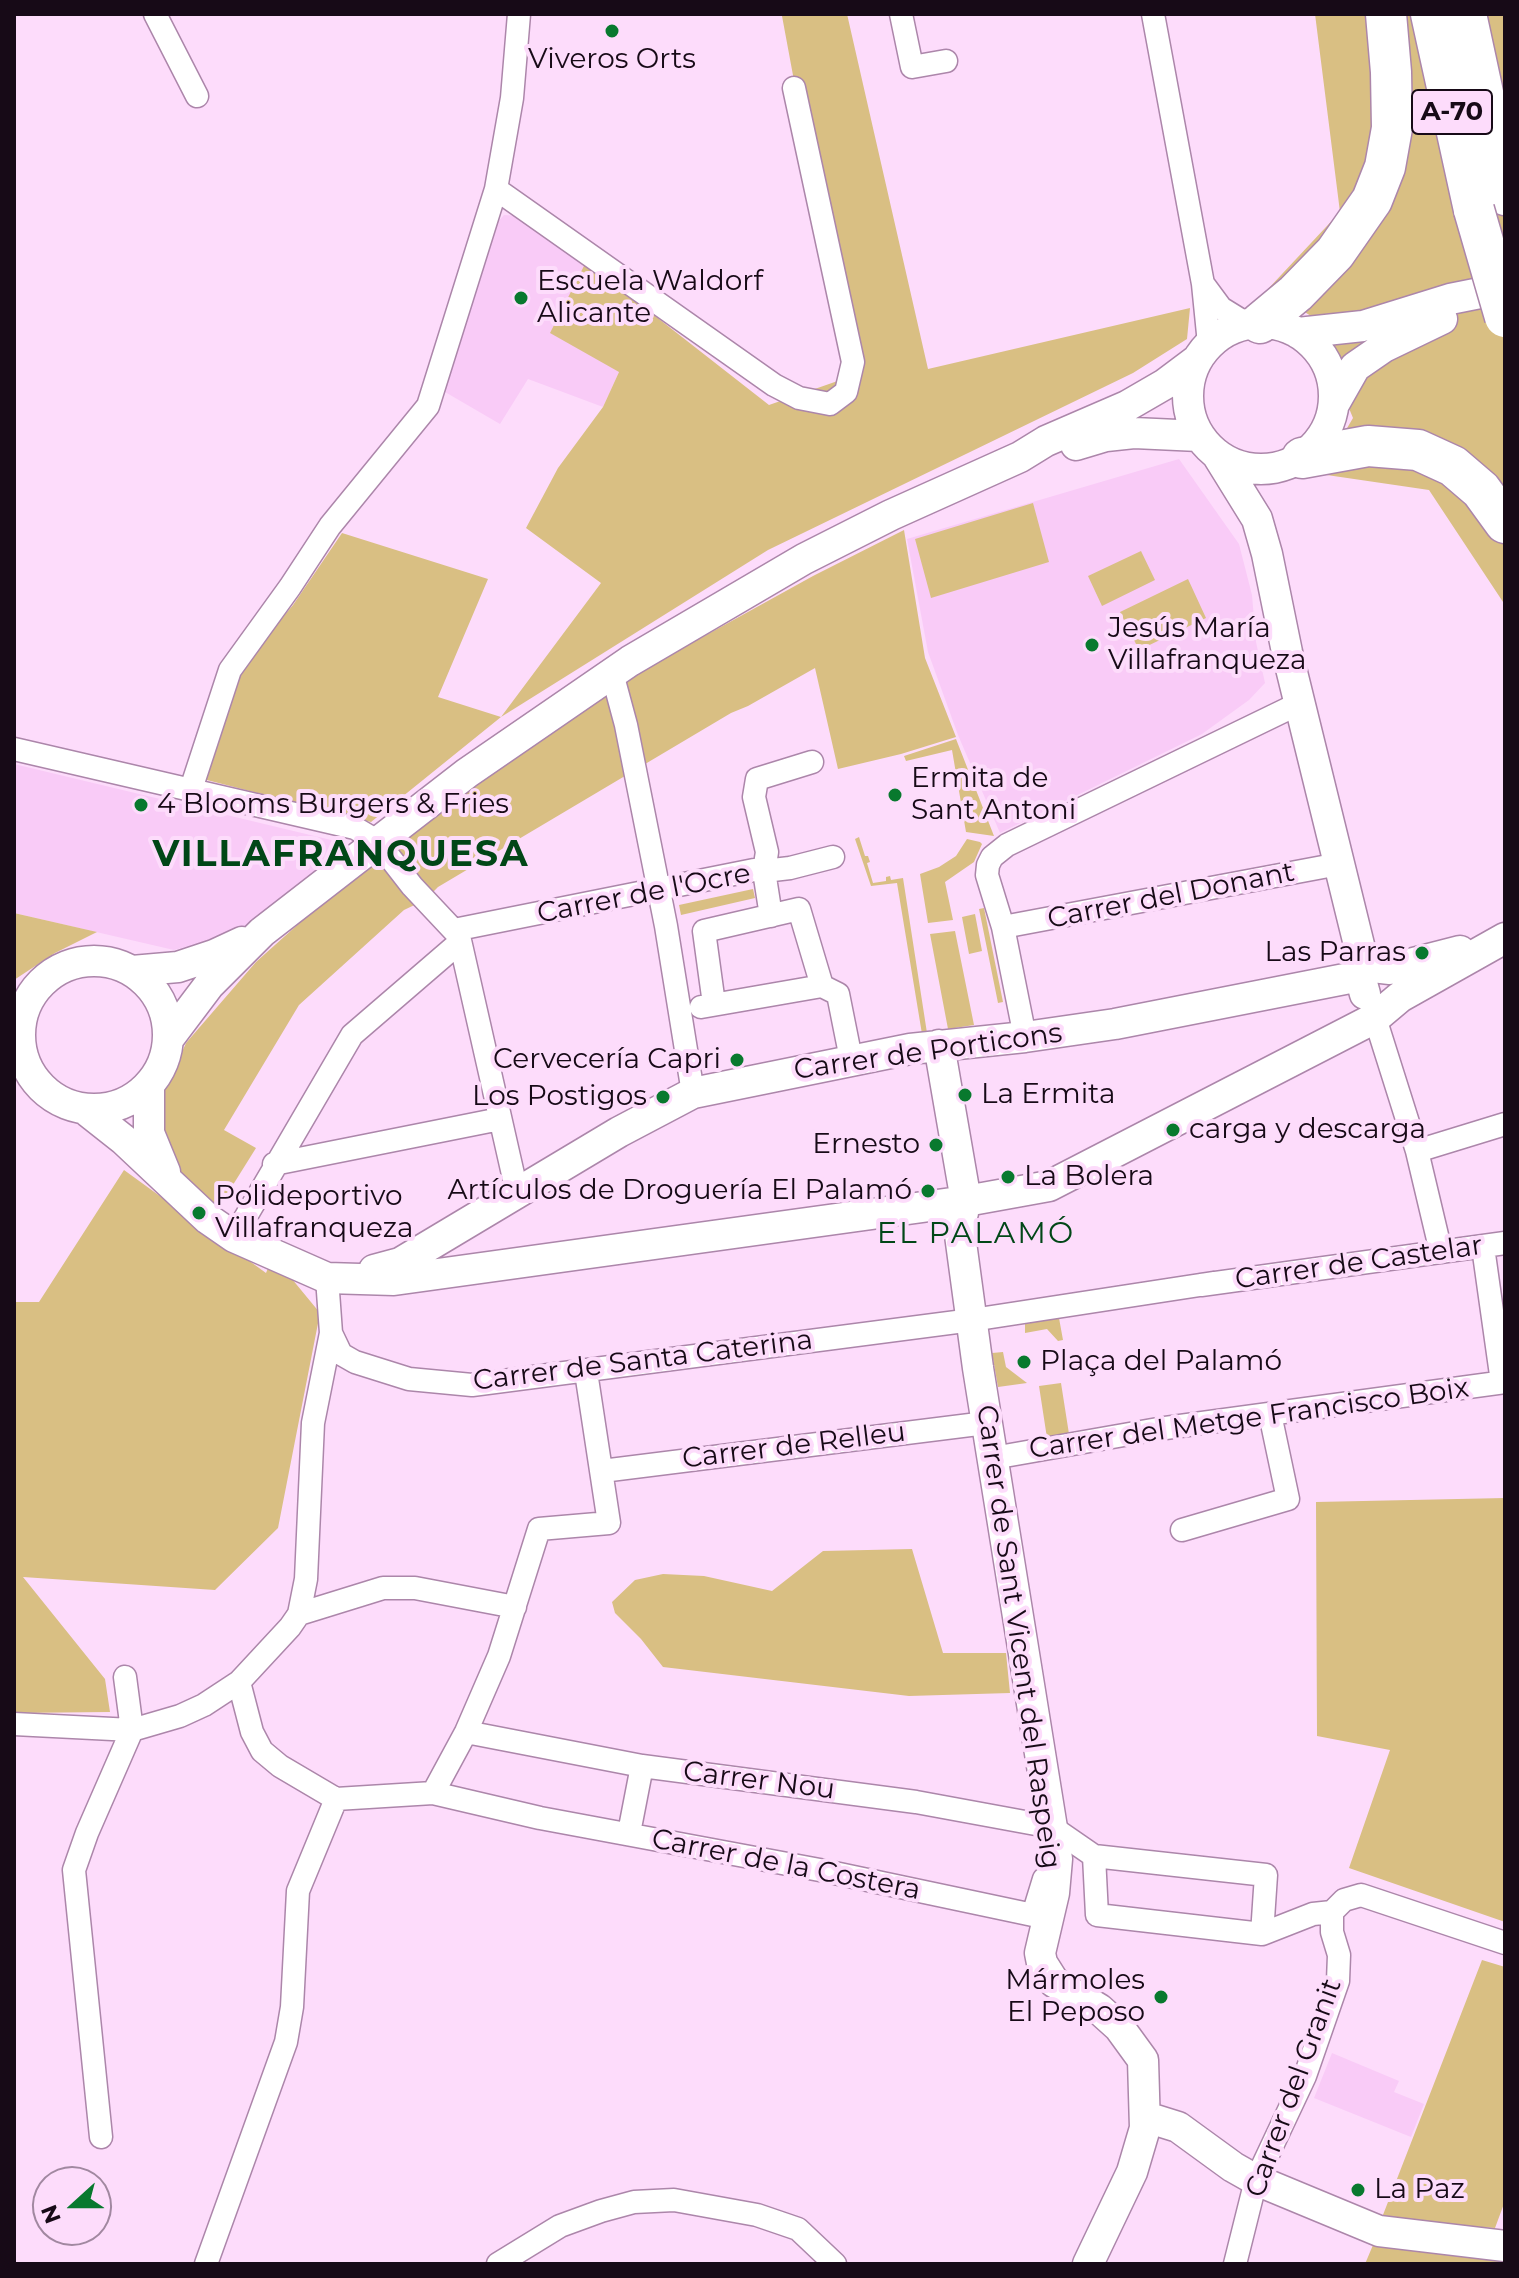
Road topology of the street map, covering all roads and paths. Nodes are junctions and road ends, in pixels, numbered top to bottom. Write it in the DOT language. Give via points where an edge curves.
graph roads {
  1 [pos="155,14"];
  2 [pos="519,14"];
  3 [pos="901,14"];
  4 [pos="1153,14"];
  5 [pos="1386,14"];
  6 [pos="1431,14"];
  7 [pos="1466,14"];
  8 [pos="1484,14"];
  9 [pos="946,61"];
  10 [pos="794,88"];
  11 [pos="197,96"];
  12 [pos="1484,105"];
  13 [pos="496,189"];
  14 [pos="1489,202"];
  15 [pos="1203,284"];
  16 [pos="1505,288"];
  17 [pos="1505,300"];
  18 [pos="1505,317"];
  19 [pos="1253,324"];
  20 [pos="1298,333"];
  21 [pos="1203,352"];
  22 [pos="1334,404"];
  23 [pos="1208,446"];
  24 [pos="1020,457"];
  25 [pos="1292,462"];
  26 [pos="1257,519"];
  27 [pos="1505,523"];
  28 [pos="612,673"];
  29 [pos="1300,703"];
  30 [pos="14,749"];
  31 [pos="812,762"];
  32 [pos="191,789"];
  33 [pos="377,841"];
  34 [pos="833,857"];
  35 [pos="1339,864"];
  36 [pos="764,871"];
  37 [pos="659,890"];
  38 [pos="771,916"];
  39 [pos="1003,927"];
  40 [pos="262,932"];
  41 [pos="457,936"];
  42 [pos="1502,943"];
  43 [pos="132,971"];
  44 [pos="1377,985"];
  45 [pos="822,986"];
  46 [pos="714,1004"];
  47 [pos="20,1011"];
  48 [pos="681,1011"];
  49 [pos="1025,1037"];
  50 [pos="169,1038"];
  51 [pos="939,1045"];
  52 [pos="851,1059"];
  53 [pos="26,1080"];
  54 [pos="149,1086"];
  55 [pos="693,1093"];
  56 [pos="86,1110"];
  57 [pos="500,1119"];
  58 [pos="1505,1124"];
  59 [pos="1417,1151"];
  60 [pos="274,1164"];
  61 [pos="172,1184"];
  62 [pos="517,1192"];
  63 [pos="966,1201"];
  64 [pos="234,1237"];
  65 [pos="437,1240"];
  66 [pos="1494,1245"];
  67 [pos="1441,1252"];
  68 [pos="448,1272"];
  69 [pos="338,1277"];
  70 [pos="1057,1305"];
  71 [pos="972,1320"];
  72 [pos="331,1333"];
  73 [pos="355,1362"];
  74 [pos="586,1372"];
  75 [pos="1504,1382"];
  76 [pos="321,1387"];
  77 [pos="1270,1414"];
  78 [pos="986,1423"];
  79 [pos="993,1458"];
  80 [pos="602,1471"];
  81 [pos="1182,1530"];
  82 [pos="306,1579"];
  83 [pos="336,1602"];
  84 [pos="515,1607"];
  85 [pos="299,1614"];
  86 [pos="125,1677"];
  87 [pos="239,1682"];
  88 [pos="14,1724"];
  89 [pos="132,1730"];
  90 [pos="466,1732"];
  91 [pos="642,1766"];
  92 [pos="433,1793"];
  93 [pos="336,1799"];
  94 [pos="1052,1827"];
  95 [pos="629,1833"];
  96 [pos="1094,1856"];
  97 [pos="1332,1912"];
  98 [pos="1262,1934"];
  99 [pos="1505,1943"];
  100 [pos="1146,2117"];
  101 [pos="101,2137"];
  102 [pos="1256,2180"];
  103 [pos="1505,2246"];
  104 [pos="206,2264"];
  105 [pos="498,2264"];
  106 [pos="835,2264"];
  107 [pos="1088,2264"];
  108 [pos="1235,2264"];
  1 -- 11 [label="street"];
  2 -- 13 [label="street" via="512,98"];
  3 -- 9 [label="street" via="912,67"];
  4 -- 15 [label="street"];
  5 -- 19 [label="highway" via="1392,128 1372,200 1335,253 1296,293"];
  6 -- 14 [label="highway, A-70"];
  7 -- 12 [label="highway, A-70"];
  8 -- 12 [label="highway"];
  10 -- 13 [label="street" via="853,362 846,392 830,404 799,398 774,385"];
  12 -- 14 [label="highway, A-70"];
  13 -- 32 [label="street" via="428,406 330,526 230,670"];
  14 -- 18 [label="highway, A-70, bridge"];
  15 -- 19 [label="street" via="1221,308"];
  15 -- 21 [label="street"];
  16 -- 20 [label="street" via="1363,326"];
  17 -- 22 [label="street" via="1430,324 1384,347 1355,367"];
  19 -- 20 [label="street"];
  19 -- 21 [label="street" via="1233,328"];
  20 -- 22 [label="street" via="1322,356 1334,387"];
  21 -- 23 [label="street" via="1187,398 1191,418"];
  21 -- 24 [label="street" via="1165,384 1127,406"];
  22 -- 25 [label="street" via="1324,434"];
  23 -- 24 [label="street" via="1120,434"];
  23 -- 25 [label="street" via="1249,469"];
  23 -- 26 [label="street"];
  24 -- 28 [label="street" via="804,559"];
  25 -- 26 [label="street" via="1266,482"];
  25 -- 27 [label="highway" via="1368,446 1418,450 1453,466 1481,490"];
  26 -- 29 [label="street"];
  28 -- 33 [label="street"];
  28 -- 37 [label="street"];
  29 -- 35 [label="street"];
  29 -- 39 [label="street" via="1007,845 992,857 987,875"];
  30 -- 32 [label="street"];
  31 -- 36 [label="street" via="757,779 754,797 767,852"];
  32 -- 33 [label="street" via="355,828"];
  33 -- 40 [label="street"];
  33 -- 41 [label="street"];
  34 -- 36 [label="street, Carrer de l'Ocre"];
  35 -- 39 [label="street, Carrer del Donant"];
  35 -- 44 [label="street"];
  36 -- 37 [label="street, Carrer de l'Ocre"];
  36 -- 38 [label="street"];
  37 -- 41 [label="street, Carrer de l'Ocre"];
  37 -- 48 [label="street"];
  38 -- 45 [label="street" via="799,909"];
  38 -- 46 [label="street" via="704,931"];
  39 -- 49 [label="street"];
  40 -- 43 [label="street" via="195,962"];
  40 -- 50 [label="street" via="209,985"];
  41 -- 57 [label="street"];
  41 -- 60 [label="street, Carrer de l'Ocre" via="352,1035"];
  42 -- 44 [label="street"];
  43 -- 47 [label="street" via="103,961 71,964 44,981"];
  43 -- 50 [label="street" via="156,993"];
  44 -- 49 [label="street, Carrer de Porticons"];
  44 -- 59 [label="street"];
  44 -- 63 [label="street" via="1068,1178"];
  45 -- 46 [label="street"];
  45 -- 52 [label="street" via="838,994"];
  46 -- 48 [label="street"];
  47 -- 53 [label="street" via="21,1047 30,1073"];
  48 -- 55 [label="street"];
  49 -- 51 [label="street, Carrer de Porticons"];
  50 -- 54 [label="street" via="163,1064"];
  51 -- 52 [label="street, Carrer de Porticons"];
  51 -- 63 [label="street, Carrer de Sant Vicent del Raspeig"];
  52 -- 55 [label="street, Carrer de Porticons"];
  53 -- 56 [label="street"];
  54 -- 56 [label="street" via="120,1105"];
  54 -- 61 [label="street" via="149,1133"];
  55 -- 62 [label="street, Carrer de Porticons"];
  56 -- 61 [label="street"];
  57 -- 60 [label="street"];
  57 -- 62 [label="street"];
  58 -- 59 [label="street"];
  59 -- 67 [label="street"];
  60 -- 64 [label="street, Carrer de l'Ocre"];
  61 -- 64 [label="street"];
  62 -- 65 [label="street, Carrer de Porticons"];
  63 -- 68 [label="street"];
  63 -- 71 [label="street, Carrer de Sant Vicent del Raspeig" via="960,1224"];
  64 -- 69 [label="street"];
  65 -- 68 [label="street"];
  65 -- 69 [label="street, Carrer de Porticons" via="400,1263"];
  66 -- 67 [label="street, Carrer de Castelar"];
  66 -- 75 [label="street"];
  67 -- 70 [label="street, Carrer de Castelar"];
  68 -- 69 [label="street" via="394,1280"];
  69 -- 72 [label="street"];
  70 -- 71 [label="street, Carrer de Santa Caterina"];
  71 -- 74 [label="street, Carrer de Santa Caterina"];
  71 -- 78 [label="street, Carrer de Sant Vicent del Raspeig"];
  72 -- 73 [label="street" via="341,1354"];
  72 -- 76 [label="street"];
  73 -- 74 [label="street, Carrer de Santa Caterina" via="409,1379 472,1385"];
  73 -- 76 [label="street"];
  74 -- 80 [label="street"];
  75 -- 77 [label="street, Carrer del Metge Francisco Boix"];
  76 -- 82 [label="street" via="311,1459"];
  77 -- 79 [label="street, Carrer del Metge Francisco Boix"];
  77 -- 81 [label="street" via="1288,1499"];
  78 -- 79 [label="street, Carrer de Sant Vicent del Raspeig"];
  78 -- 80 [label="street, Carrer de Relleu"];
  79 -- 94 [label="street, Carrer de Sant Vicent del Raspeig"];
  80 -- 84 [label="street" via="609,1523 539,1529"];
  82 -- 83 [label="street"];
  82 -- 85 [label="street"];
  83 -- 84 [label="street" via="383,1588 415,1588"];
  83 -- 85 [label="street"];
  84 -- 90 [label="street"];
  85 -- 87 [label="street"];
  86 -- 89 [label="street"];
  87 -- 89 [label="street" via="192,1711"];
  87 -- 93 [label="street" via="262,1751"];
  88 -- 89 [label="street"];
  89 -- 101 [label="street" via="74,1870"];
  90 -- 91 [label="street, Carrer Nou"];
  90 -- 92 [label="street"];
  91 -- 94 [label="street, Carrer Nou" via="916,1802"];
  91 -- 95 [label="street"];
  92 -- 93 [label="street, Carrer de la Costera"];
  92 -- 95 [label="street, Carrer de la Costera"];
  93 -- 104 [label="street" via="298,1891 286,2042"];
  94 -- 95 [label="street, Carrer de la Costera" via="1051,1854 1033,1915"];
  94 -- 96 [label="street"];
  94 -- 100 [label="street, Carrer de Sant Vicent del Raspeig" via="1057,1859 1042,1963 1054,1982 1119,2027 1143,2060"];
  96 -- 98 [label="street" via="1097,1915"];
  96 -- 98 [label="street" via="1266,1875"];
  97 -- 98 [label="street"];
  97 -- 99 [label="street" via="1344,1900 1361,1895"];
  97 -- 102 [label="street, Carrer del Granit" via="1338,1981 1305,2076"];
  100 -- 102 [label="street" via="1178,2127"];
  100 -- 107 [label="street" via="1132,2172"];
  102 -- 103 [label="street" via="1379,2231"];
  102 -- 108 [label="street, Carrer del Granit"];
  105 -- 106 [label="street" via="560,2226 587,2216 634,2202 674,2200 757,2215 798,2229"];
}
